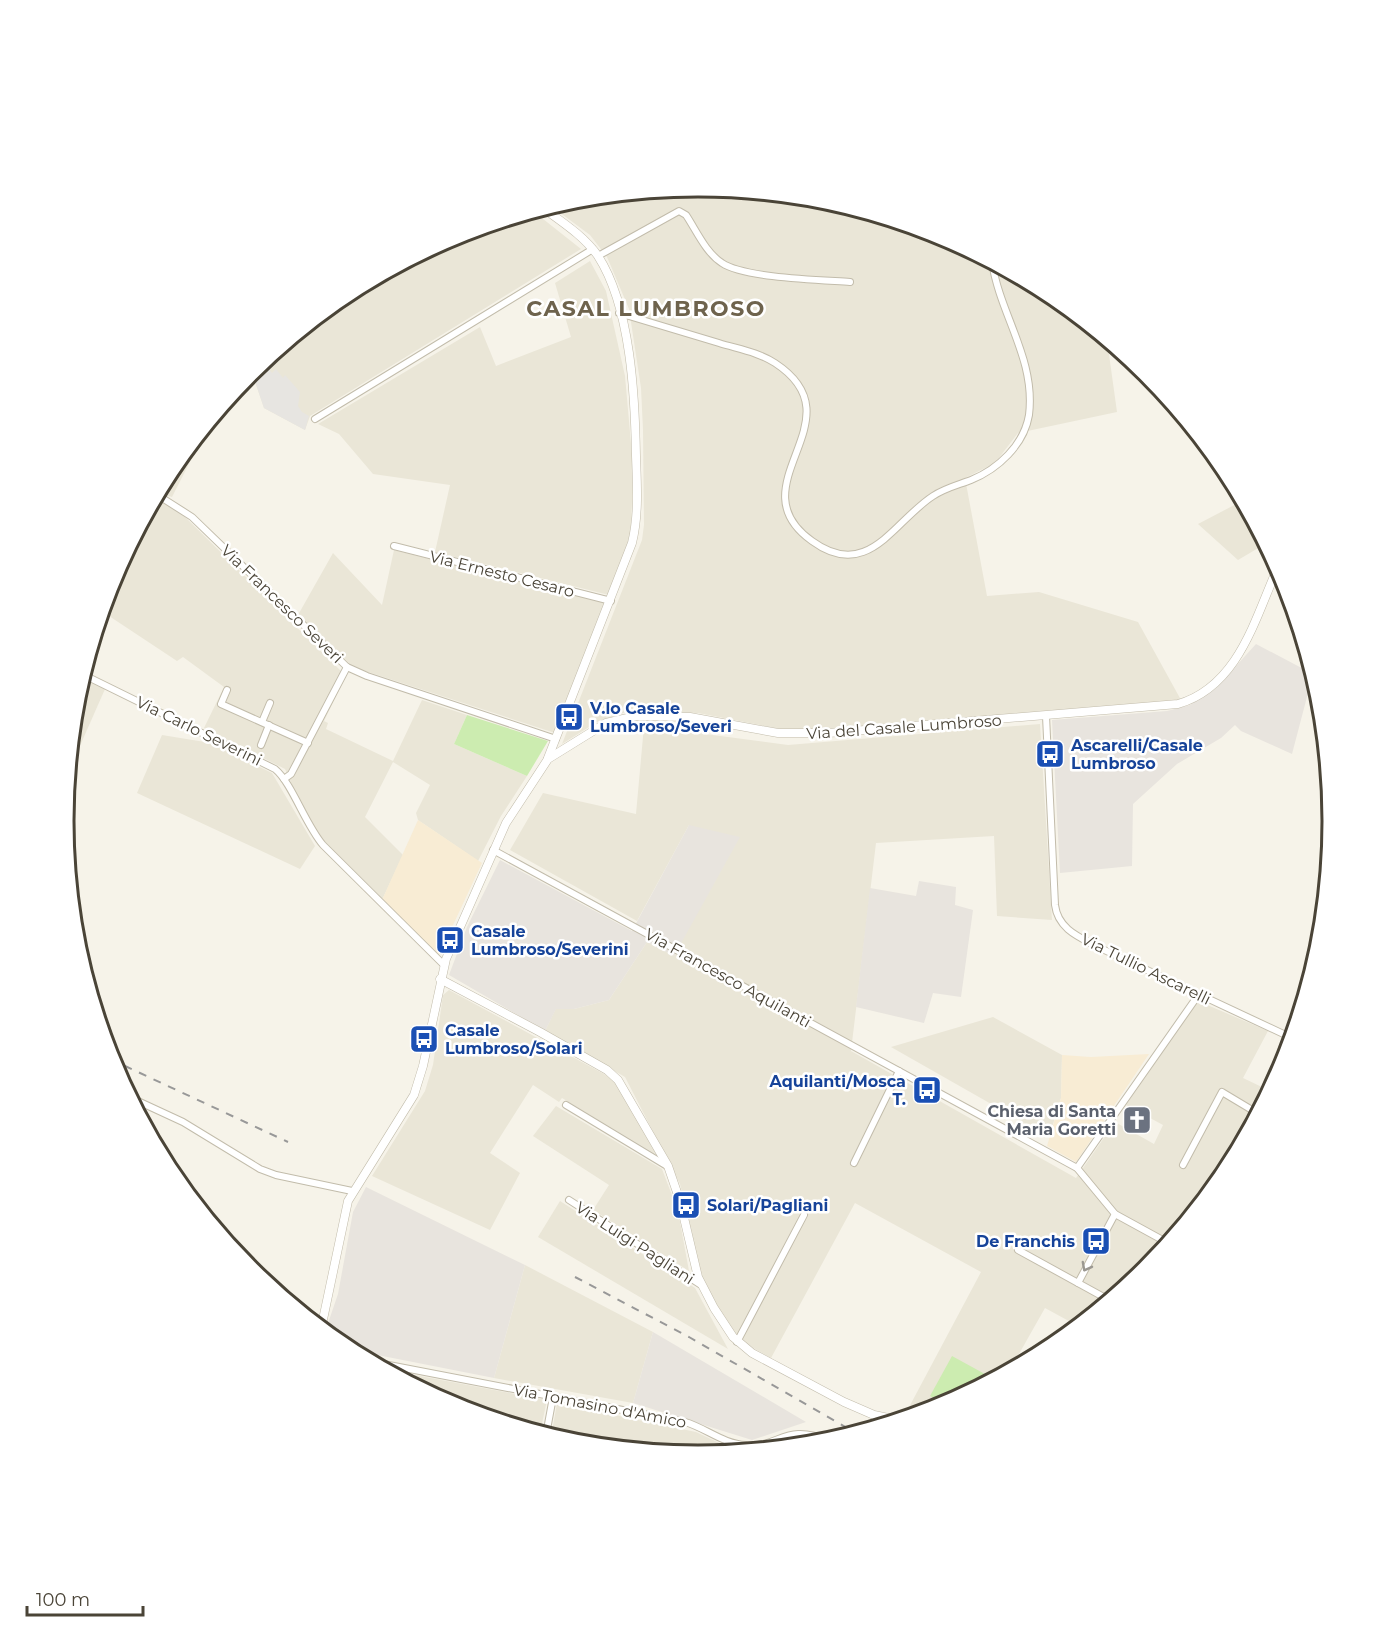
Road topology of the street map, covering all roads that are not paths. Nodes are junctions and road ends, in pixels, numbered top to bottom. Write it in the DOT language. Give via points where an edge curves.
graph roads {
  1 [pos="551,215"];
  2 [pos="592,249"];
  3 [pos="598,256"];
  4 [pos="994,272"];
  5 [pos="850,282"];
  6 [pos="619,313"];
  7 [pos="315,419"];
  8 [pos="164,499"];
  9 [pos="394,546"];
  10 [pos="1273,579"];
  11 [pos="611,601"];
  12 [pos="347,667"];
  13 [pos="90,678"];
  14 [pos="227,690"];
  15 [pos="270,703"];
  16 [pos="1046,716"];
  17 [pos="262,722"];
  18 [pos="269,725"];
  19 [pos="556,739"];
  20 [pos="308,743"];
  21 [pos="261,746"];
  22 [pos="548,759"];
  23 [pos="284,779"];
  24 [pos="493,849"];
  25 [pos="444,965"];
  26 [pos="440,979"];
  27 [pos="1199,994"];
  28 [pos="1284,1034"];
  29 [pos="899,1071"];
  30 [pos="141,1103"];
  31 [pos="566,1105"];
  32 [pos="1251,1109"];
  33 [pos="854,1163"];
  34 [pos="1183,1165"];
  35 [pos="668,1166"];
  36 [pos="1077,1168"];
  37 [pos="352,1191"];
  38 [pos="569,1200"];
  39 [pos="1115,1214"];
  40 [pos="804,1215"];
  41 [pos="1161,1239"];
  42 [pos="1018,1250"];
  43 [pos="1078,1283"];
  44 [pos="702,1286"];
  45 [pos="1102,1296"];
  46 [pos="324,1320"];
  47 [pos="737,1342"];
  48 [pos="392,1365"];
  49 [pos="553,1396"];
  50 [pos="883,1417"];
  51 [pos="548,1427"];
  52 [pos="806,1435"];
  53 [pos="770,1441"];
  54 [pos="740,1444"];
  1 -- 2 [label="street"];
  2 -- 3 [label="street"];
  2 -- 7 [label="street"];
  3 -- 5 [label="street" via="679,210 686,214 713,255 728,266 791,278"];
  3 -- 6 [label="street"];
  4 -- 6 [label="street" via="1029,378 1029,414 1023,434 996,465 935,495 885,541 861,552 836,553 819,546 802,533 788,512 785,482 804,437 807,418 802,392 789,374 759,354"];
  6 -- 11 [label="street" via="634,384 636,497 632,543"];
  8 -- 12 [label="street, Via Francesco Severi" via="189,514"];
  9 -- 11 [label="street, Via Ernesto Cesaro"];
  10 -- 16 [label="street, Via del Casale Lumbroso" via="1246,644 1202,692 1171,705"];
  11 -- 19 [label="street"];
  12 -- 19 [label="street, Via Francesco Severi"];
  12 -- 20 [label="street"];
  13 -- 23 [label="street, Via Carlo Severini" via="261,760"];
  14 -- 17 [label="street" via="221,704"];
  15 -- 17 [label="street"];
  16 -- 22 [label="street, Via del Casale Lumbroso" via="796,734 690,717 636,716 606,723"];
  16 -- 27 [label="street, Via Tullio Ascarelli" via="1055,906 1059,920 1072,933"];
  17 -- 18 [label="street"];
  18 -- 20 [label="street"];
  18 -- 21 [label="street"];
  19 -- 22 [label="street"];
  20 -- 23 [label="street" via="291,774"];
  22 -- 24 [label="street, Via del Casale Lumbroso"];
  23 -- 25 [label="street, Via Carlo Severini" via="303,818 323,845"];
  24 -- 25 [label="street, Via del Casale Lumbroso"];
  24 -- 29 [label="street, Via Francesco Aquilanti"];
  25 -- 26 [label="street, Via del Casale Lumbroso"];
  26 -- 35 [label="street" via="610,1073 625,1089"];
  26 -- 37 [label="street, Via del Casale Lumbroso" via="415,1092"];
  27 -- 28 [label="street, Via Tullio Ascarelli"];
  27 -- 36 [label="street"];
  29 -- 33 [label="street"];
  29 -- 36 [label="street, Via Francesco Aquilanti"];
  30 -- 37 [label="street" via="183,1122 260,1169"];
  31 -- 35 [label="street"];
  32 -- 34 [label="street" via="1222,1092"];
  35 -- 44 [label="street"];
  36 -- 39 [label="street, Via Francesco Aquilanti"];
  37 -- 46 [label="street, Via del Casale Lumbroso"];
  38 -- 44 [label="street, Via Luigi Pagliani"];
  39 -- 41 [label="street, Via Francesco Aquilanti"];
  39 -- 43 [label="street, one-way"];
  40 -- 47 [label="street"];
  42 -- 43 [label="street"];
  43 -- 45 [label="street"];
  44 -- 47 [label="street"];
  47 -- 50 [label="street" via="844,1402"];
  48 -- 49 [label="street, Via Tomasino d'Amico"];
  49 -- 51 [label="street"];
  49 -- 54 [label="street, Via Tomasino d'Amico" via="685,1422"];
  52 -- 53 [label="street, Via Tomasino d'Amico" via="796,1433"];
}
